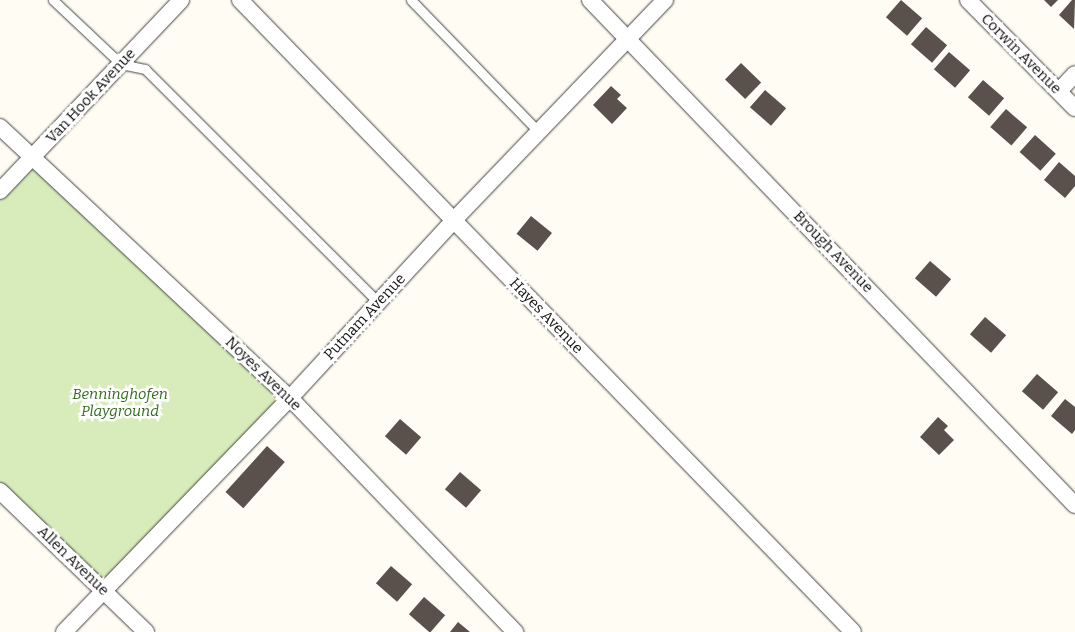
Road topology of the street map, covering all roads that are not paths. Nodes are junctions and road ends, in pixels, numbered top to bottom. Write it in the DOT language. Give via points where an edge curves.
graph roads {
  1 [pos="53,0"];
  2 [pos="181,0"];
  3 [pos="240,0"];
  4 [pos="411,0"];
  5 [pos="590,0"];
  6 [pos="665,0"];
  7 [pos="968,0"];
  8 [pos="628,39"];
  9 [pos="121,64"];
  10 [pos="1075,74"];
  11 [pos="1058,92"];
  12 [pos="1075,108"];
  13 [pos="0,127"];
  14 [pos="539,132"];
  15 [pos="32,158"];
  16 [pos="0,191"];
  17 [pos="454,220"];
  18 [pos="378,302"];
  19 [pos="290,398"];
  20 [pos="0,491"];
  21 [pos="1075,505"];
  22 [pos="104,590"];
  23 [pos="64,632"];
  24 [pos="146,632"];
  25 [pos="515,632"];
  26 [pos="853,632"];
  1 -- 9 [label="lane"];
  2 -- 9 [label="street, Van Hook Avenue"];
  3 -- 17 [label="street, Hayes Avenue"];
  4 -- 14 [label="lane"];
  5 -- 8 [label="street, Brough Avenue"];
  6 -- 8 [label="street, Putnam Avenue"];
  7 -- 11 [label="street, Corwin Avenue"];
  8 -- 14 [label="street, Putnam Avenue"];
  8 -- 21 [label="street, Brough Avenue"];
  9 -- 15 [label="street, Van Hook Avenue"];
  9 -- 18 [label="lane" via="145,69"];
  10 -- 11 [label="street"];
  11 -- 12 [label="street, Corwin Avenue"];
  13 -- 15 [label="street, Noyes Avenue"];
  14 -- 17 [label="street, Putnam Avenue"];
  15 -- 16 [label="street, Van Hook Avenue"];
  15 -- 19 [label="street, Noyes Avenue"];
  17 -- 18 [label="street, Putnam Avenue"];
  17 -- 26 [label="street, Hayes Avenue"];
  18 -- 19 [label="street, Putnam Avenue"];
  19 -- 22 [label="street, Putnam Avenue"];
  19 -- 25 [label="street, Noyes Avenue"];
  20 -- 22 [label="street, Allen Avenue"];
  22 -- 23 [label="street, Putnam Avenue"];
  22 -- 24 [label="street, Allen Avenue"];
}
